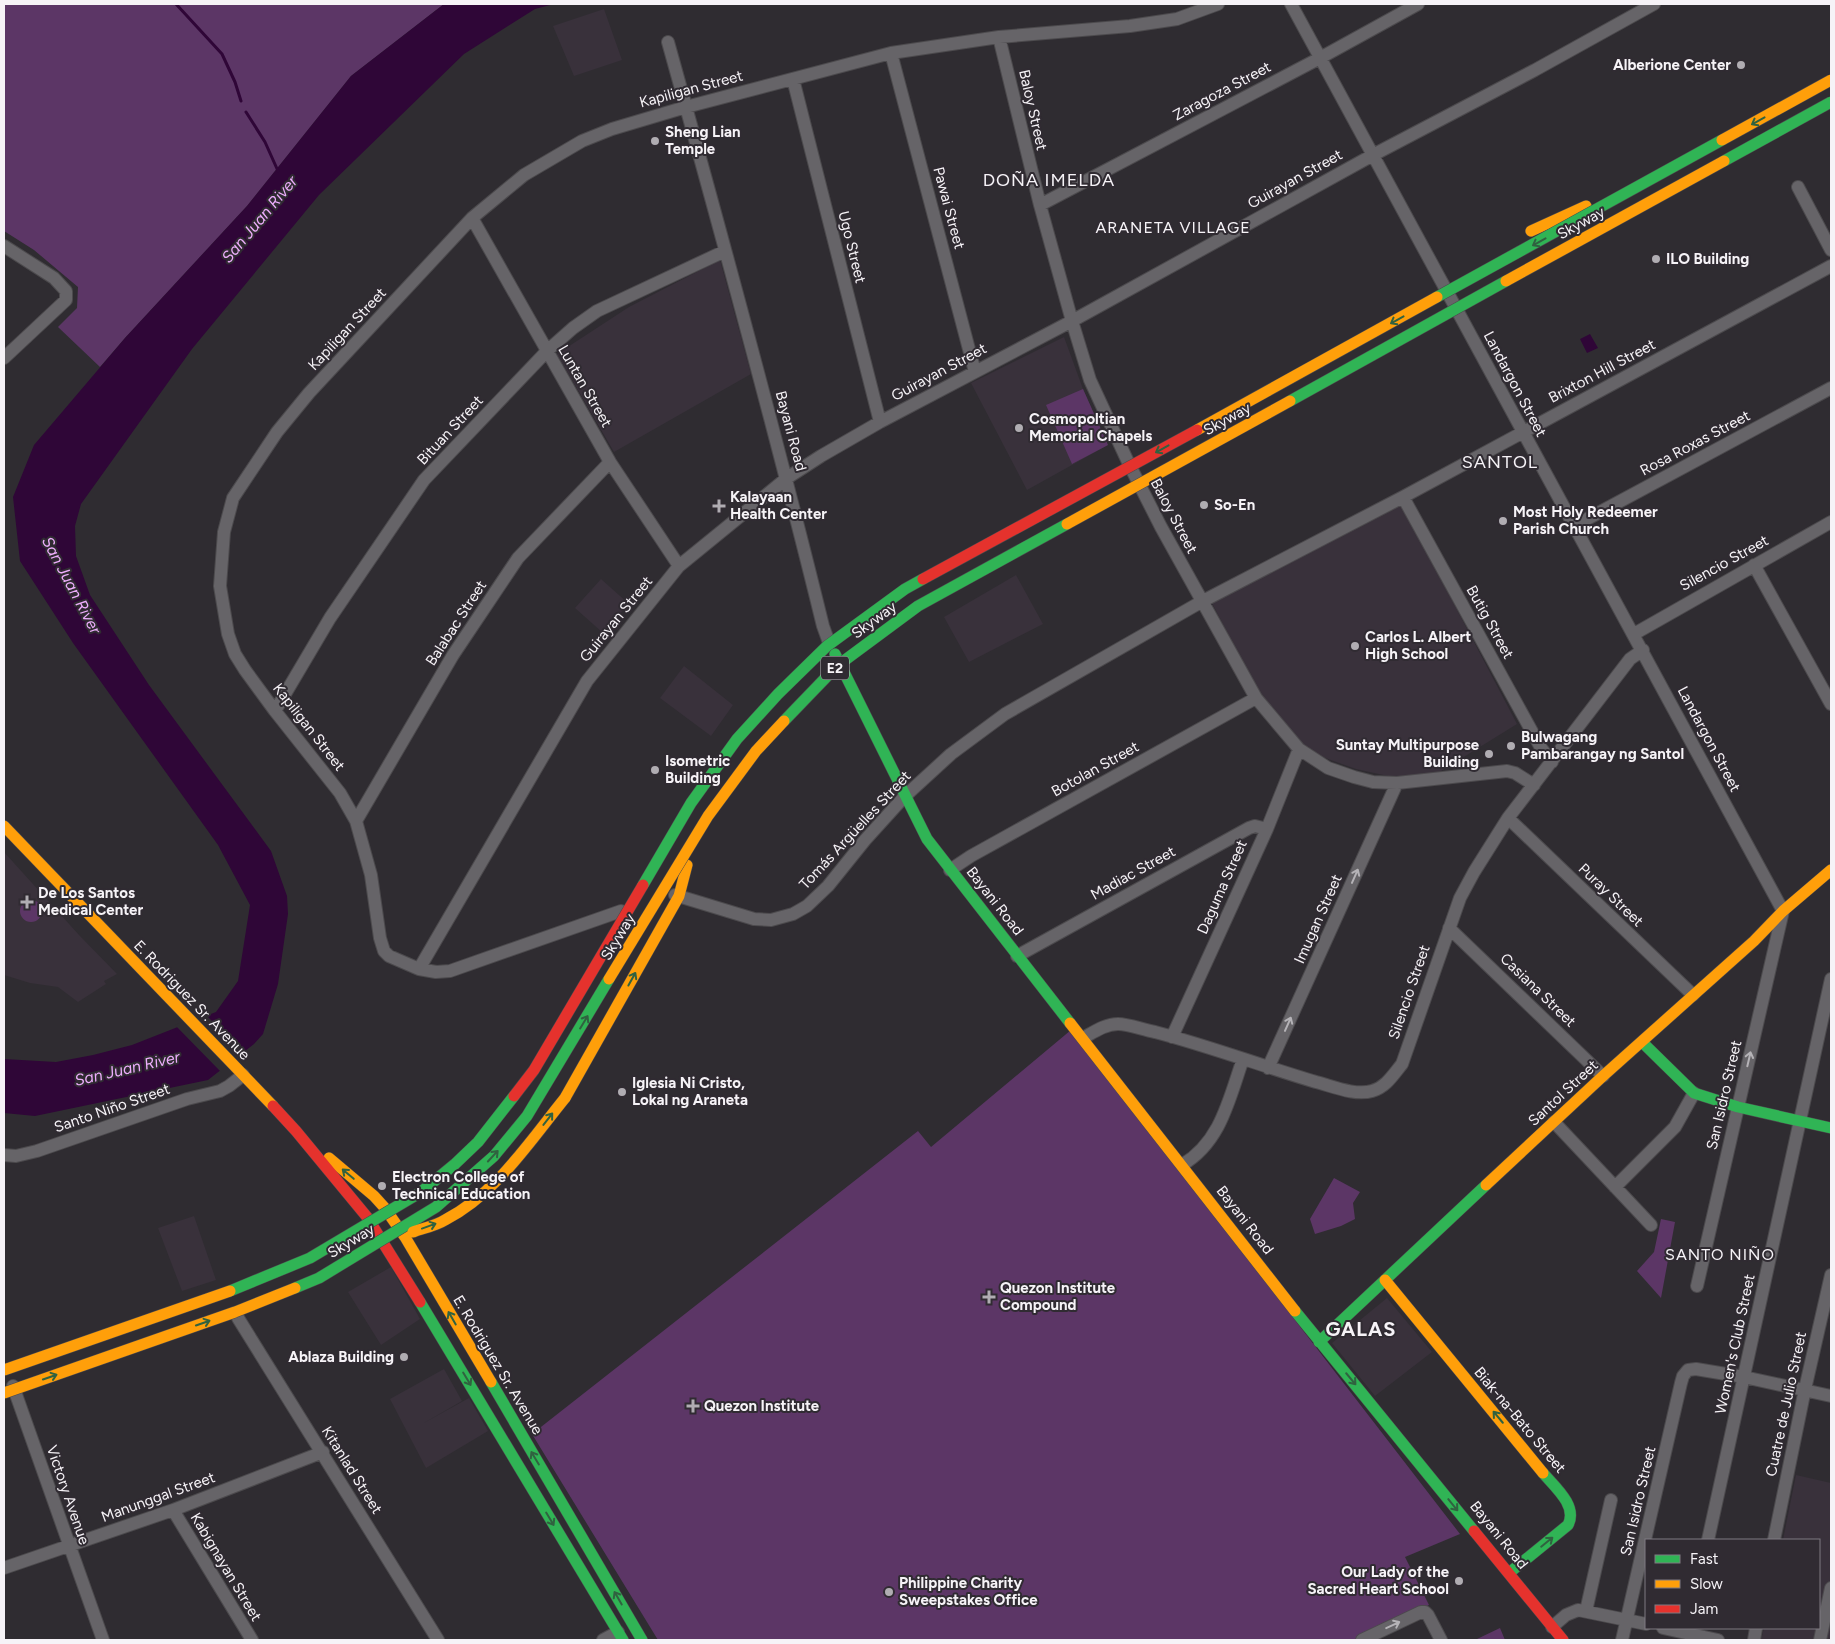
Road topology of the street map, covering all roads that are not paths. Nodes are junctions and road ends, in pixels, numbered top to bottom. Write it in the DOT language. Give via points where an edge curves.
graph roads {
  1 [pos="1218,4"];
  2 [pos="1291,4"];
  3 [pos="1418,4"];
  4 [pos="1654,4"];
  5 [pos="999,38"];
  6 [pos="668,42"];
  7 [pos="891,53"];
  8 [pos="1320,58"];
  9 [pos="1831,74"];
  10 [pos="793,79"];
  11 [pos="1831,80"];
  12 [pos="1831,102"];
  13 [pos="686,107"];
  14 [pos="1373,155"];
  15 [pos="1670,155"];
  16 [pos="1798,187"];
  17 [pos="1040,205"];
  18 [pos="472,218"];
  19 [pos="1526,234"];
  20 [pos="4,246"];
  21 [pos="1831,250"];
  22 [pos="724,251"];
  23 [pos="1831,266"];
  24 [pos="1453,274"];
  25 [pos="1427,288"];
  26 [pos="1072,321"];
  27 [pos="1343,336"];
  28 [pos="546,351"];
  29 [pos="4,358"];
  30 [pos="975,372"];
  31 [pos="1831,388"];
  32 [pos="880,422"];
  33 [pos="1522,431"];
  34 [pos="1181,439"];
  35 [pos="610,462"];
  36 [pos="787,478"];
  37 [pos="1403,497"];
  38 [pos="1831,522"];
  39 [pos="1574,526"];
  40 [pos="1754,565"];
  41 [pos="679,566"];
  42 [pos="1202,602"];
  43 [pos="1634,634"];
  44 [pos="828,640"];
  45 [pos="1643,650"];
  46 [pos="1256,698"];
  47 [pos="1831,704"];
  48 [pos="275,711"];
  49 [pos="1299,749"];
  50 [pos="1552,762"];
  51 [pos="1397,783"];
  52 [pos="1534,785"];
  53 [pos="904,797"];
  54 [pos="1508,818"];
  55 [pos="356,821"];
  56 [pos="4,826"];
  57 [pos="1267,828"];
  58 [pos="687,865"];
  59 [pos="950,870"];
  60 [pos="1831,870"];
  61 [pos="673,894"];
  62 [pos="621,911"];
  63 [pos="1783,911"];
  64 [pos="1449,928"];
  65 [pos="1018,956"];
  66 [pos="419,969"];
  67 [pos="1831,979"];
  68 [pos="1693,995"];
  69 [pos="1172,1037"];
  70 [pos="1083,1038"];
  71 [pos="1642,1042"];
  72 [pos="1243,1059"];
  73 [pos="1268,1068"];
  74 [pos="243,1075"];
  75 [pos="1603,1076"];
  76 [pos="1694,1093"];
  77 [pos="1738,1107"];
  78 [pos="1799,1120"];
  79 [pos="1554,1122"];
  80 [pos="1831,1128"];
  81 [pos="296,1131"];
  82 [pos="4,1155"];
  83 [pos="1182,1165"];
  84 [pos="1615,1187"];
  85 [pos="1651,1225"];
  86 [pos="367,1249"];
  87 [pos="1831,1275"];
  88 [pos="1385,1280"];
  89 [pos="1697,1286"];
  90 [pos="238,1318"];
  91 [pos="1319,1342"];
  92 [pos="4,1361"];
  93 [pos="4,1370"];
  94 [pos="1744,1376"];
  95 [pos="1805,1390"];
  96 [pos="4,1393"];
  97 [pos="1831,1396"];
  98 [pos="323,1452"];
  99 [pos="1610,1500"];
  100 [pos="173,1510"];
  101 [pos="1646,1539"];
  102 [pos="1708,1539"];
  103 [pos="1774,1539"];
  104 [pos="1645,1541"];
  105 [pos="68,1546"];
  106 [pos="4,1568"];
  107 [pos="1509,1573"];
  108 [pos="1831,1588"];
  109 [pos="1586,1611"];
  110 [pos="1627,1620"];
  111 [pos="1645,1624"];
  112 [pos="1552,1626"];
  113 [pos="1667,1629"];
  114 [pos="1687,1634"];
  115 [pos="620,1636"];
  116 [pos="103,1640"];
  117 [pos="252,1640"];
  118 [pos="438,1640"];
  119 [pos="603,1640"];
  120 [pos="642,1640"];
  121 [pos="1362,1640"];
  122 [pos="1441,1640"];
  123 [pos="1563,1640"];
  124 [pos="1622,1640"];
  125 [pos="1718,1640"];
  126 [pos="1820,1640"];
  1 -- 5 [label="street, Kapiligan Street" via="1177,19"];
  2 -- 8 [label="street, Landargon Street"];
  3 -- 8 [label="street, Zaragoza Street"];
  4 -- 14 [label="street, Guirayan Street"];
  5 -- 7 [label="street, Kapiligan Street"];
  5 -- 17 [label="street, Baloy Street"];
  6 -- 13 [label="street, Bayani Road"];
  7 -- 10 [label="street, Kapiligan Street"];
  7 -- 30 [label="street, Pawai Street"];
  8 -- 14 [label="street, Landargon Street"];
  8 -- 17 [label="street, Zaragoza Street"];
  9 -- 15 [label="main road"];
  10 -- 13 [label="street, Kapiligan Street"];
  10 -- 32 [label="street, Ugo Street"];
  11 -- 34 [label="main road, Skyway / E2, one-way, bridge"];
  86 -- 12 [label="main road, Skyway / E2, one-way, bridge" via="436,1207 494,1156 527,1116 708,816 756,751 837,666 918,606"];
  13 -- 18 [label="street, Kapiligan Street" via="582,141 524,175"];
  13 -- 22 [label="street, Bayani Road"];
  14 -- 26 [label="street, Guirayan Street"];
  14 -- 33 [label="street, Landargon Street"];
  16 -- 21 [label="street"];
  17 -- 26 [label="street, Baloy Street"];
  18 -- 28 [label="street, Luntan Street"];
  18 -- 48 [label="street, Kapiligan Street" via="309,394 272,439 233,498 221,557 220,586 228,634 249,677"];
  19 -- 19 [label="main road" via="1598,199 1563,216"];
  20 -- 29 [label="street" via="54,278 66,291 66,300"];
  22 -- 28 [label="street, Bituan Street" via="597,311"];
  22 -- 36 [label="street, Bayani Road"];
  23 -- 33 [label="street, Brixton Hill Street"];
  24 -- 25 [label="main road"];
  26 -- 30 [label="street, Guirayan Street"];
  26 -- 42 [label="street, Baloy Street" via="1090,380 1125,456"];
  27 -- 34 [label="main road, bridge"];
  28 -- 35 [label="street, Luntan Street"];
  28 -- 48 [label="street, Bituan Street" via="424,480 330,618"];
  30 -- 32 [label="street, Guirayan Street"];
  31 -- 39 [label="street, Rosa Roxas Street"];
  32 -- 36 [label="street, Guirayan Street"];
  33 -- 37 [label="street, Brixton Hill Street"];
  33 -- 39 [label="street, Landargon Street"];
  34 -- 93 [label="main road, Skyway / E2, one-way, bridge" via="906,589 827,646 778,694 737,739 691,804 534,1070 478,1142 421,1192 310,1258 227,1292"];
  35 -- 41 [label="street, Luntan Street"];
  35 -- 55 [label="street, Balabac Street" via="518,558 453,655"];
  36 -- 41 [label="street, Guirayan Street"];
  36 -- 44 [label="street, Bayani Road"];
  37 -- 42 [label="street, Brixton Hill Street"];
  37 -- 50 [label="street, Butig Street" via="1541,748"];
  38 -- 40 [label="street, Silencio Street"];
  39 -- 43 [label="street, Landargon Street"];
  40 -- 43 [label="street, Silencio Street"];
  40 -- 47 [label="street"];
  41 -- 66 [label="street, Guirayan Street" via="587,681"];
  42 -- 46 [label="street, Baloy Street"];
  42 -- 53 [label="street, Tomás Argüelles Street" via="1005,714 951,754"];
  43 -- 45 [label="street, Landargon Street"];
  44 -- 53 [label="main road, Bayani Road"];
  45 -- 50 [label="street, Silencio Street" via="1630,659"];
  45 -- 63 [label="street, Landargon Street"];
  46 -- 49 [label="street, Baloy Street"];
  46 -- 59 [label="street, Botolan Street"];
  48 -- 55 [label="street, Kapiligan Street" via="340,793"];
  49 -- 51 [label="street, Baloy Street" via="1328,768 1373,782"];
  49 -- 57 [label="street, Daguma Street"];
  50 -- 52 [label="street, Silencio Street"];
  51 -- 52 [label="street, Baloy Street" via="1507,771 1515,772"];
  73 -- 51 [label="street, Imugan Street, one-way"];
  52 -- 54 [label="street, Silencio Street"];
  53 -- 59 [label="main road, Bayani Road" via="927,839"];
  53 -- 61 [label="street, Tomás Argüelles Street" via="828,886 793,914 771,920 754,919"];
  54 -- 64 [label="street, Silencio Street" via="1460,898"];
  54 -- 68 [label="street, Puray Street"];
  55 -- 66 [label="street, Kapiligan Street" via="371,875 384,950 389,956"];
  56 -- 74 [label="main road, E. Rodriguez Sr. Avenue"];
  57 -- 65 [label="street, Madiac Street" via="1249,828"];
  57 -- 69 [label="street, Daguma Street"];
  58 -- 61 [label="main road"];
  59 -- 65 [label="main road, Bayani Road"];
  60 -- 63 [label="main road, Santol Street"];
  86 -- 61 [label="main road, one-way, bridge" via="448,1220 488,1189 508,1168 564,1098 669,912"];
  62 -- 66 [label="street, Kapiligan Street" via="450,971"];
  63 -- 68 [label="main road, Santol Street"];
  77 -- 63 [label="street, San Isidro Street, one-way"];
  64 -- 73 [label="street, Silencio Street" via="1402,1064 1388,1082 1361,1093"];
  64 -- 75 [label="street, Casiana Street"];
  65 -- 70 [label="main road, Bayani Road"];
  67 -- 78 [label="street, Women's Club Street"];
  68 -- 71 [label="main road, Santol Street"];
  69 -- 70 [label="street, Silencio Street" via="1119,1024 1100,1028"];
  69 -- 72 [label="street, Silencio Street"];
  70 -- 83 [label="main road, Bayani Road"];
  71 -- 75 [label="main road, Santol Street"];
  71 -- 76 [label="main road"];
  72 -- 73 [label="street, Silencio Street"];
  72 -- 83 [label="street" via="1216,1133 1204,1148"];
  74 -- 81 [label="main road, E. Rodriguez Sr. Avenue"];
  74 -- 82 [label="street, Santo Niño Street" via="220,1091 187,1099 37,1151"];
  75 -- 79 [label="main road, Santol Street"];
  76 -- 77 [label="main road"];
  76 -- 84 [label="street" via="1675,1127"];
  77 -- 78 [label="main road"];
  77 -- 89 [label="street, San Isidro Street"];
  78 -- 80 [label="main road"];
  78 -- 94 [label="street, Women's Club Street"];
  79 -- 84 [label="street"];
  79 -- 88 [label="main road, Santol Street"];
  81 -- 115 [label="main road, E. Rodriguez Sr. Avenue, one-way" via="367,1217 387,1248"];
  120 -- 81 [label="main road, E. Rodriguez Sr. Avenue, one-way" via="384,1207"];
  83 -- 91 [label="main road, Bayani Road"];
  84 -- 85 [label="street"];
  96 -- 86 [label="main road, Skyway / E2, one-way, bridge" via="235,1312 319,1278"];
  87 -- 95 [label="street, Cuatre de Julio Street"];
  88 -- 91 [label="main road, Santol Street"];
  107 -- 88 [label="main road, Biak-na-Bato Street, one-way" via="1568,1525 1571,1510"];
  90 -- 98 [label="street, Kitanlad Street"];
  91 -- 107 [label="main road, Bayani Road, one-way"];
  92 -- 105 [label="street, Victory Avenue"];
  94 -- 95 [label="street"];
  94 -- 101 [label="street, San Isidro Street" via="1696,1369 1688,1370 1684,1376"];
  94 -- 102 [label="street, Women's Club Street"];
  95 -- 97 [label="street"];
  95 -- 103 [label="street, Cuatre de Julio Street"];
  98 -- 100 [label="street, Manunggal Street"];
  98 -- 118 [label="street, Kitanlad Street"];
  99 -- 109 [label="street"];
  100 -- 105 [label="street, Manunggal Street"];
  100 -- 117 [label="street, Kabignayan Street"];
  104 -- 110 [label="street, San Isidro Street"];
  105 -- 106 [label="street, Manunggal Street"];
  105 -- 116 [label="street, Victory Avenue"];
  107 -- 112 [label="main road, Bayani Road"];
  108 -- 126 [label="street"];
  109 -- 110 [label="street"];
  109 -- 112 [label="street" via="1572,1612"];
  110 -- 111 [label="street"];
  110 -- 124 [label="street, San Isidro Street"];
  112 -- 123 [label="main road, Bayani Road"];
  113 -- 114 [label="street"];
  114 -- 125 [label="street"];
  115 -- 119 [label="street"];
  121 -- 122 [label="street, one-way" via="1421,1612 1428,1615"];
}
